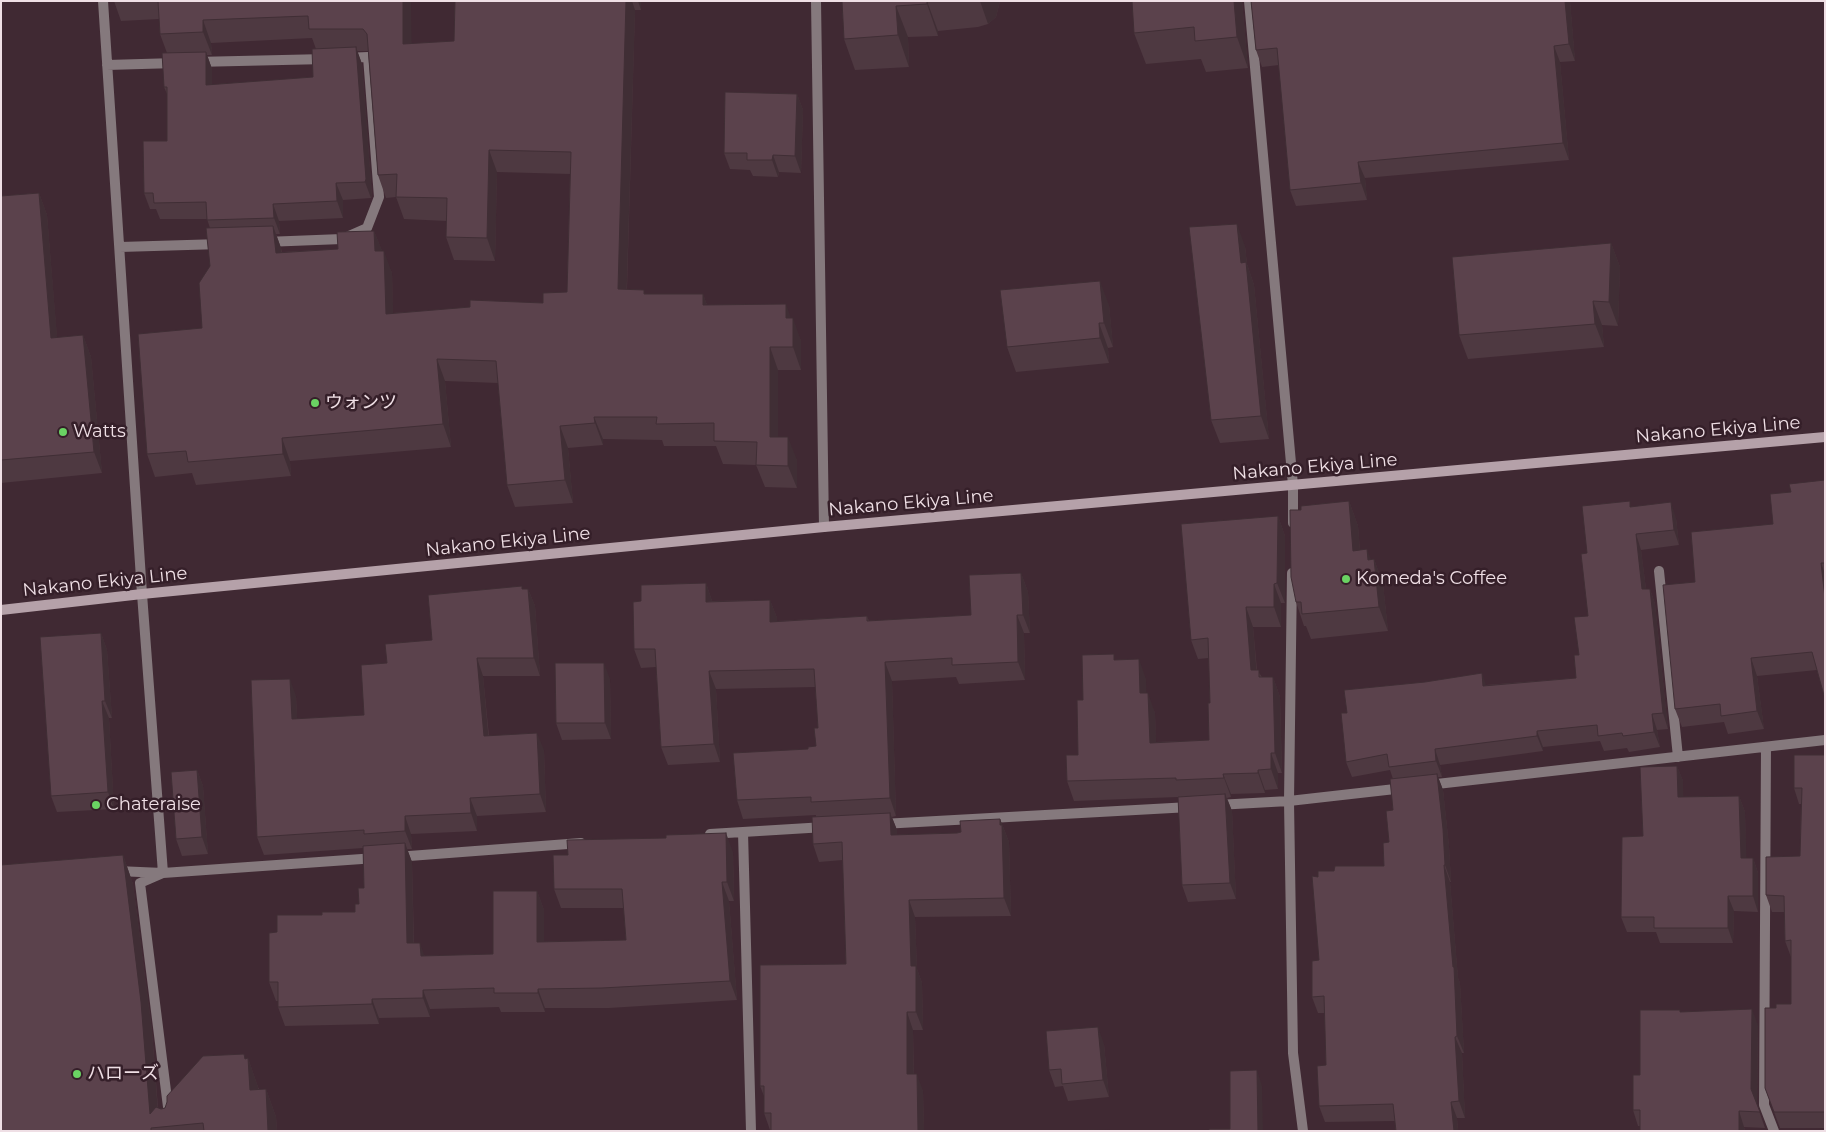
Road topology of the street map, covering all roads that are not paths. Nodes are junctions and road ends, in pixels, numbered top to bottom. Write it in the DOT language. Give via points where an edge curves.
graph roads {
  1 [pos="103,1"];
  2 [pos="816,1"];
  3 [pos="1249,1"];
  4 [pos="107,65"];
  5 [pos="255,242"];
  6 [pos="236,243"];
  7 [pos="120,247"];
  8 [pos="1825,436"];
  9 [pos="1294,485"];
  10 [pos="824,527"];
  11 [pos="1293,534"];
  12 [pos="1292,564"];
  13 [pos="1658,571"];
  14 [pos="142,594"];
  15 [pos="1,610"];
  16 [pos="1825,740"];
  17 [pos="1766,747"];
  18 [pos="1678,756"];
  19 [pos="1289,801"];
  20 [pos="872,825"];
  21 [pos="832,827"];
  22 [pos="743,832"];
  23 [pos="703,835"];
  24 [pos="595,842"];
  25 [pos="106,871"];
  26 [pos="163,873"];
  27 [pos="171,1131"];
  28 [pos="751,1131"];
  29 [pos="1303,1131"];
  30 [pos="1774,1131"];
  1 -- 4 [label="street"];
  2 -- 10 [label="street"];
  3 -- 9 [label="street"];
  4 -- 5 [label="street" via="368,57 379,197 367,228 342,239"];
  4 -- 7 [label="street"];
  6 -- 7 [label="street"];
  7 -- 14 [label="street"];
  8 -- 9 [label="main road, Nakano Ekiya Line"];
  9 -- 10 [label="main road, Nakano Ekiya Line"];
  9 -- 11 [label="street"];
  10 -- 14 [label="main road, Nakano Ekiya Line"];
  12 -- 19 [label="street"];
  13 -- 18 [label="street"];
  14 -- 15 [label="main road, Nakano Ekiya Line"];
  14 -- 26 [label="street"];
  16 -- 17 [label="street"];
  17 -- 18 [label="street"];
  17 -- 30 [label="street" via="1764,1105"];
  18 -- 19 [label="street"];
  19 -- 20 [label="street"];
  19 -- 29 [label="street" via="1293,1053"];
  21 -- 22 [label="street"];
  22 -- 23 [label="street"];
  22 -- 28 [label="street"];
  24 -- 26 [label="street"];
  25 -- 26 [label="street"];
  26 -- 27 [label="street" via="140,883"];
}
